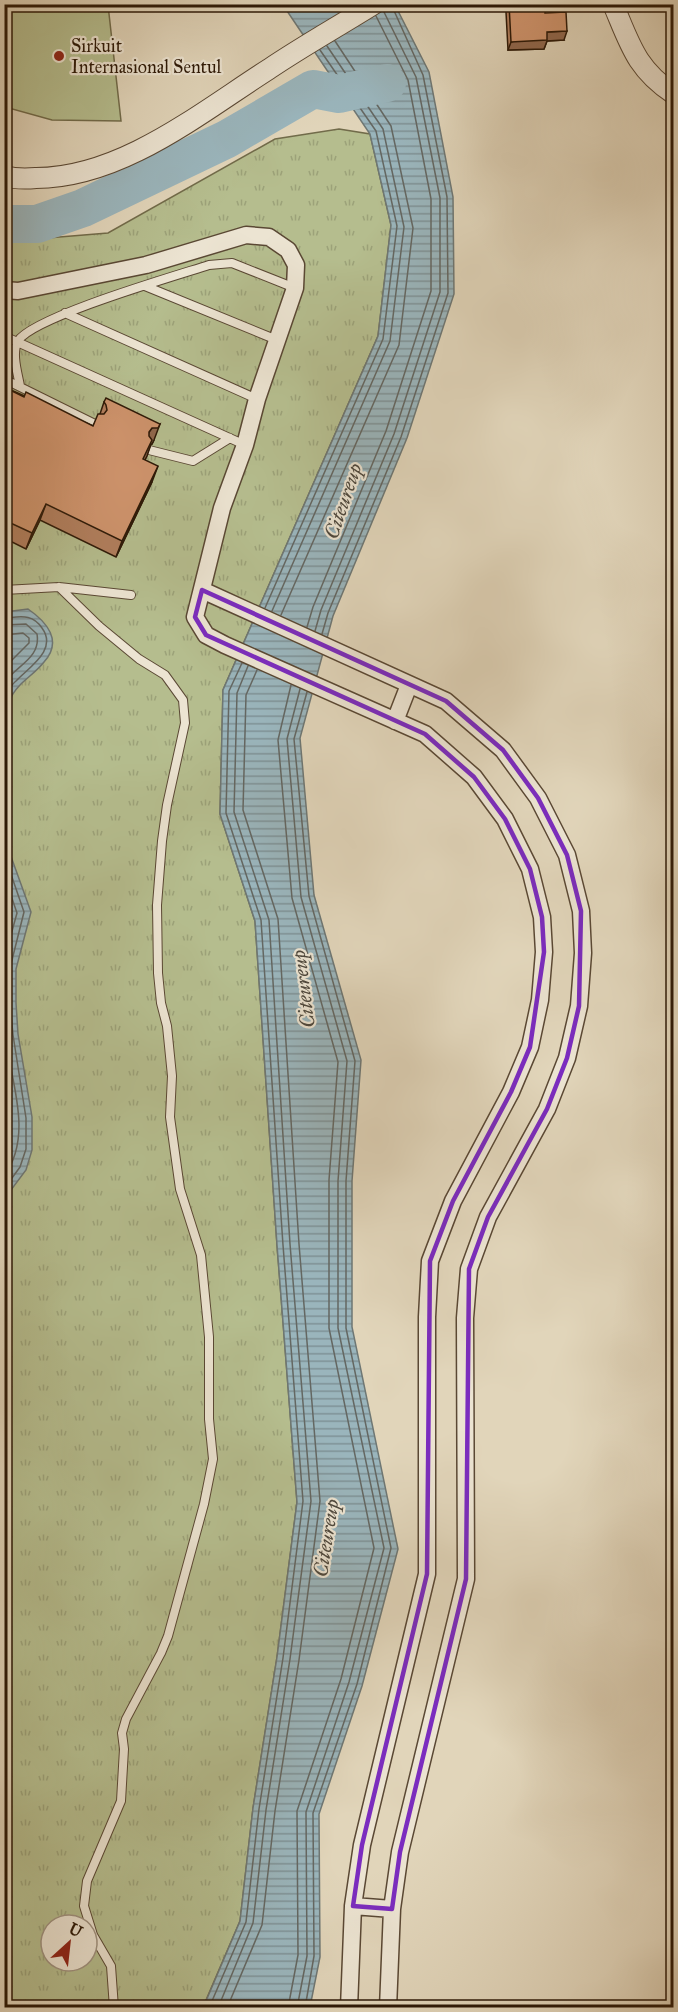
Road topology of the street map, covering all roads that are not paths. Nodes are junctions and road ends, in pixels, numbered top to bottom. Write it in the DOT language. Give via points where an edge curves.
graph roads {
  1 [pos="374,4"];
  2 [pos="613,4"];
  3 [pos="674,94"];
  4 [pos="4,176"];
  5 [pos="146,286"];
  6 [pos="295,288"];
  7 [pos="4,290"];
  8 [pos="65,313"];
  9 [pos="4,336"];
  10 [pos="277,339"];
  11 [pos="18,342"];
  12 [pos="4,379"];
  13 [pos="20,386"];
  14 [pos="257,399"];
  15 [pos="95,424"];
  16 [pos="238,442"];
  17 [pos="150,450"];
  18 [pos="59,587"];
  19 [pos="4,590"];
  20 [pos="202,590"];
  21 [pos="131,595"];
  22 [pos="409,685"];
  23 [pos="395,721"];
  24 [pos="353,1906"];
  25 [pos="392,1909"];
  26 [pos="114,2007"];
  27 [pos="349,2007"];
  28 [pos="388,2007"];
  1 -- 4 [label="street" via="123,158 79,173 46,178"];
  2 -- 3 [label="street" via="635,57 650,76"];
  5 -- 6 [label="lane" via="209,265 232,263"];
  5 -- 8 [label="lane"];
  5 -- 10 [label="lane"];
  6 -- 7 [label="street" via="296,265 288,250 269,237 246,235 146,265 18,291"];
  6 -- 10 [label="street"];
  8 -- 11 [label="lane" via="29,330"];
  8 -- 14 [label="lane"];
  9 -- 11 [label="lane"];
  10 -- 14 [label="street"];
  11 -- 13 [label="lane" via="15,350"];
  11 -- 16 [label="lane"];
  12 -- 13 [label="lane"];
  13 -- 15 [label="lane"];
  14 -- 16 [label="street"];
  16 -- 17 [label="lane" via="194,461"];
  16 -- 20 [label="street"];
  18 -- 19 [label="lane"];
  18 -- 21 [label="lane"];
  18 -- 26 [label="lane" via="99,626 165,675 183,700 185,723 162,841 157,905 158,973 167,1026 172,1076 170,1118 180,1190 201,1255 209,1337 213,1459 204,1504 168,1636 126,1719 122,1733 121,1801 87,1881 84,1906 93,1935 111,1966"];
  20 -- 22 [label="street"];
  20 -- 23 [label="street" via="195,617 206,635"];
  22 -- 23 [label="street"];
  22 -- 25 [label="street" via="446,701 503,750 538,798 567,855 581,911 583,953 579,1006 567,1058 547,1109 488,1217 469,1269 465,1318 466,1578 400,1852"];
  23 -- 24 [label="street" via="425,734 474,777 505,819 530,869 542,917 544,952 540,1000 530,1047 511,1092 453,1201 430,1261 427,1574 362,1845"];
  24 -- 25 [label="street"];
  24 -- 27 [label="street"];
  25 -- 28 [label="street"];
}
